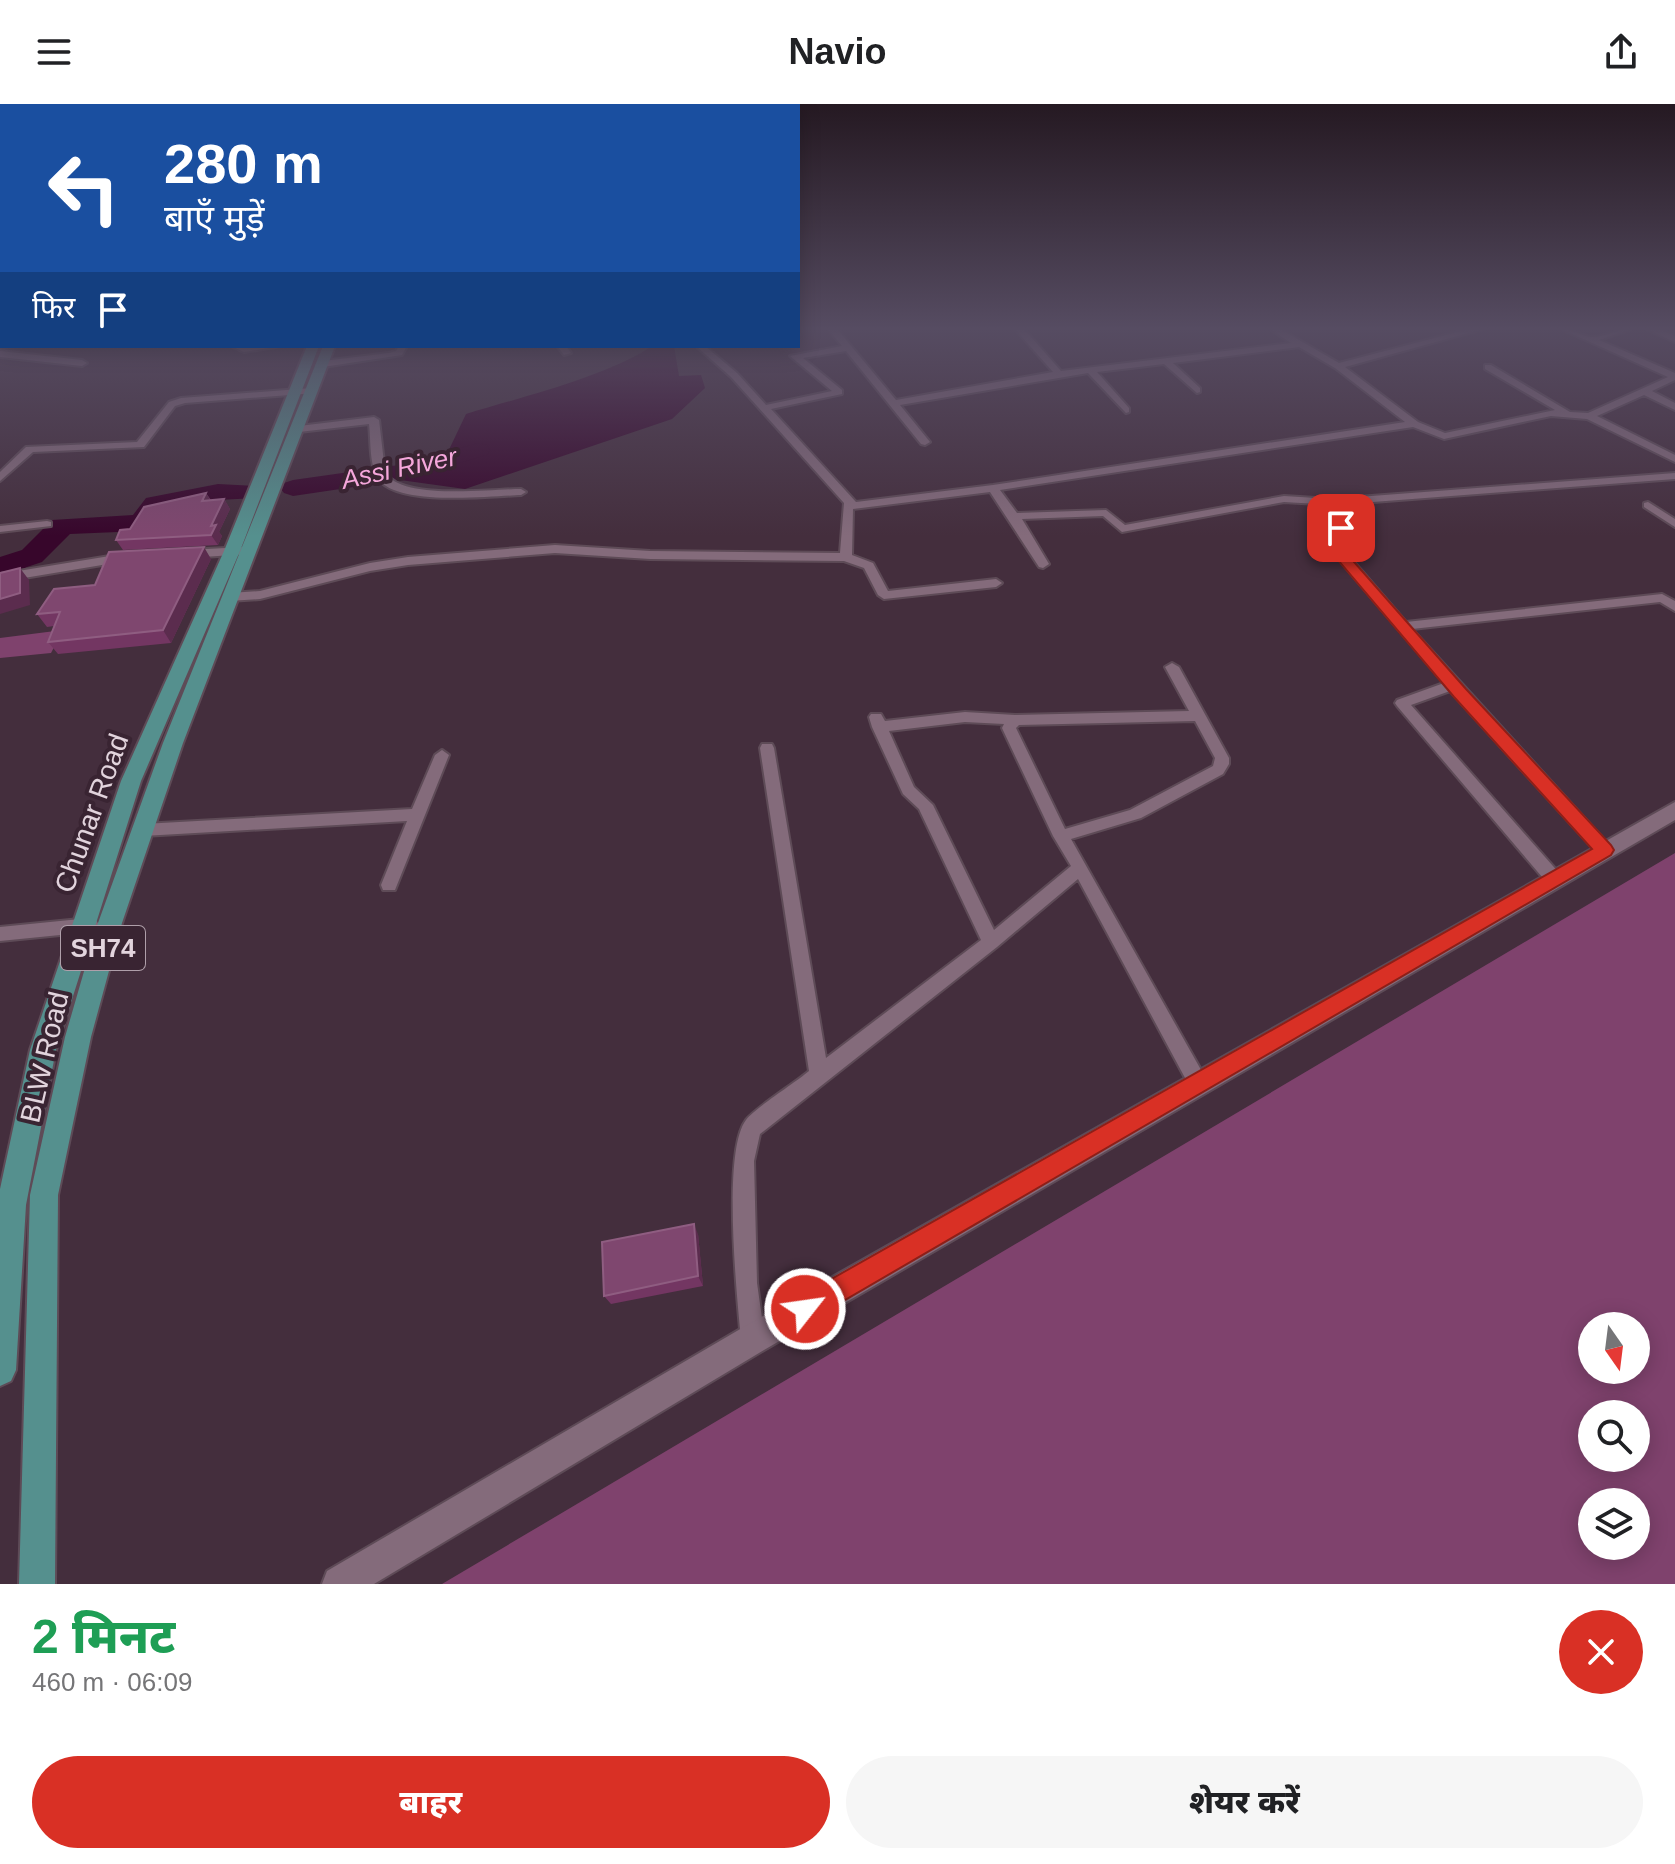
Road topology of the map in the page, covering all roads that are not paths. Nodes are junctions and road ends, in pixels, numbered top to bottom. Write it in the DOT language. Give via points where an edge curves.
graph roads {
  1 [pos="213,398"];
  2 [pos="302,398"];
  3 [pos="303,398"];
  4 [pos="755,398"];
  5 [pos="811,398"];
  6 [pos="892,398"];
  7 [pos="924,398"];
  8 [pos="1115,398"];
  9 [pos="1380,398"];
  10 [pos="1541,398"];
  11 [pos="1626,398"];
  12 [pos="896,403"];
  13 [pos="764,408"];
  14 [pos="1126,410"];
  15 [pos="1566,413"];
  16 [pos="1589,416"];
  17 [pos="1414,424"];
  18 [pos="299,429"];
  19 [pos="925,442"];
  20 [pos="1675,459"];
  21 [pos="1675,476"];
  22 [pos="0,478"];
  23 [pos="268,482"];
  24 [pos="993,488"];
  25 [pos="521,492"];
  26 [pos="1341,501"];
  27 [pos="848,505"];
  28 [pos="1648,505"];
  29 [pos="1014,516"];
  30 [pos="47,524"];
  31 [pos="1675,524"];
  32 [pos="0,529"];
  33 [pos="241,551"];
  34 [pos="170,555"];
  35 [pos="139,557"];
  36 [pos="846,557"];
  37 [pos="1043,564"];
  38 [pos="0,578"];
  39 [pos="996,583"];
  40 [pos="1668,596"];
  41 [pos="229,597"];
  42 [pos="1675,607"];
  43 [pos="1402,626"];
  44 [pos="1172,667"];
  45 [pos="1453,685"];
  46 [pos="1199,716"];
  47 [pos="1015,720"];
  48 [pos="181,721"];
  49 [pos="156,724"];
  50 [pos="767,748"];
  51 [pos="442,755"];
  52 [pos="1675,810"];
  53 [pos="417,815"];
  54 [pos="143,830"];
  55 [pos="1061,836"];
  56 [pos="1604,850"];
  57 [pos="1080,868"];
  58 [pos="1554,879"];
  59 [pos="389,885"];
  60 [pos="110,923"];
  61 [pos="82,926"];
  62 [pos="0,934"];
  63 [pos="991,942"];
  64 [pos="819,1072"];
  65 [pos="1198,1083"];
  66 [pos="44,1195"];
  67 [pos="6,1206"];
  68 [pos="753,1339"];
  69 [pos="0,1370"];
  70 [pos="37,1584"];
  71 [pos="340,1584"];
  1 -- 22 [label="street" via="172,404 140,445 30,449"];
  2 -- 23 [label="main road, SH74"];
  3 -- 18 [label="main road, BLW Road / SH74"];
  4 -- 13 [label="street"];
  5 -- 13 [label="street"];
  6 -- 12 [label="street"];
  7 -- 12 [label="street"];
  8 -- 14 [label="street"];
  9 -- 17 [label="street"];
  10 -- 15 [label="street"];
  11 -- 16 [label="street"];
  12 -- 19 [label="street"];
  13 -- 27 [label="street"];
  15 -- 16 [label="street"];
  15 -- 17 [label="street" via="1444,436"];
  16 -- 20 [label="street"];
  17 -- 24 [label="street"];
  18 -- 23 [label="main road, BLW Road / SH74"];
  18 -- 25 [label="street" via="374,420 381,474 394,487"];
  21 -- 26 [label="street"];
  23 -- 33 [label="main road, BLW Road / SH74"];
  24 -- 27 [label="street"];
  24 -- 29 [label="street"];
  26 -- 29 [label="street" via="1284,499 1122,529 1106,513"];
  26 -- 43 [label="street" via="1342,556"];
  27 -- 36 [label="street"];
  28 -- 31 [label="street"];
  29 -- 37 [label="street"];
  30 -- 32 [label="street"];
  33 -- 34 [label="street"];
  33 -- 41 [label="main road, BLW Road / SH74"];
  33 -- 49 [label="main road, Chunar Road / SH74"];
  35 -- 38 [label="street"];
  36 -- 39 [label="street" via="869,566 884,595"];
  36 -- 41 [label="street" via="555,549 395,563 260,595"];
  40 -- 42 [label="street"];
  40 -- 43 [label="street"];
  41 -- 48 [label="main road, BLW Road / SH74"];
  43 -- 45 [label="street"];
  44 -- 46 [label="street"];
  45 -- 56 [label="street"];
  45 -- 58 [label="street" via="1402,703"];
  46 -- 47 [label="street"];
  46 -- 55 [label="street" via="1222,758 1218,770 1135,814"];
  47 -- 55 [label="street" via="1009,728"];
  47 -- 63 [label="street" via="877,722 908,790 925,805"];
  48 -- 49 [label="main road"];
  48 -- 54 [label="main road, BLW Road / SH74"];
  49 -- 61 [label="main road, Chunar Road / SH74"];
  50 -- 64 [label="street"];
  51 -- 53 [label="street"];
  52 -- 56 [label="street"];
  53 -- 54 [label="street"];
  53 -- 59 [label="street"];
  54 -- 60 [label="main road, BLW Road / SH74"];
  55 -- 57 [label="street"];
  56 -- 58 [label="street"];
  57 -- 63 [label="street"];
  57 -- 65 [label="street"];
  58 -- 65 [label="street"];
  60 -- 61 [label="street"];
  60 -- 66 [label="main road, BLW Road / SH74" via="78,1037"];
  61 -- 62 [label="street"];
  61 -- 67 [label="main road, Chunar Road / SH74" via="43,1050"];
  63 -- 64 [label="street"];
  64 -- 68 [label="street" via="753,1127 746,1144 746,1283"];
  65 -- 68 [label="street"];
  66 -- 67 [label="street"];
  66 -- 70 [label="main road, BLW Road / SH74"];
  67 -- 69 [label="main road, Chunar Road / SH74"];
  68 -- 71 [label="street"];
}
